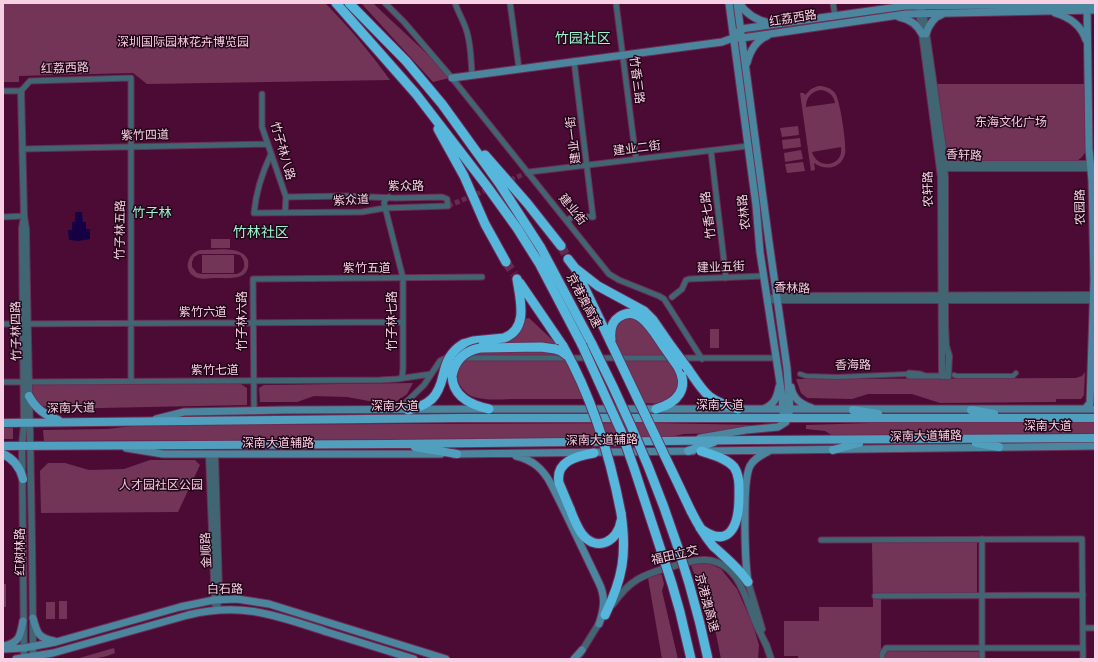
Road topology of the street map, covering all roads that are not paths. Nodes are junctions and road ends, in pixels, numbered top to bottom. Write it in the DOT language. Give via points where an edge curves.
graph roads {
  1 [pos="336,3"];
  2 [pos="350,3"];
  3 [pos="385,3"];
  4 [pos="455,3"];
  5 [pos="510,3"];
  6 [pos="616,3"];
  7 [pos="729,3"];
  8 [pos="738,3"];
  9 [pos="833,3"];
  10 [pos="904,3"];
  11 [pos="944,3"];
  12 [pos="920,4"];
  13 [pos="1095,4"];
  14 [pos="955,5"];
  15 [pos="1048,6"];
  16 [pos="1087,6"];
  17 [pos="895,7"];
  18 [pos="1095,10"];
  19 [pos="947,13"];
  20 [pos="921,14"];
  21 [pos="835,16"];
  22 [pos="889,16"];
  23 [pos="779,24"];
  24 [pos="741,29"];
  25 [pos="776,33"];
  26 [pos="924,34"];
  27 [pos="733,38"];
  28 [pos="742,38"];
  29 [pos="1087,43"];
  30 [pos="623,55"];
  31 [pos="574,62"];
  32 [pos="519,69"];
  33 [pos="746,69"];
  34 [pos="472,75"];
  35 [pos="131,78"];
  36 [pos="452,78"];
  37 [pos="21,90"];
  38 [pos="3,91"];
  39 [pos="262,94"];
  40 [pos="416,94"];
  41 [pos="442,104"];
  42 [pos="268,144"];
  43 [pos="132,146"];
  44 [pos="748,146"];
  45 [pos="22,149"];
  46 [pos="711,150"];
  47 [pos="271,154"];
  48 [pos="636,160"];
  49 [pos="587,165"];
  50 [pos="943,166"];
  51 [pos="1093,166"];
  52 [pos="529,172"];
  53 [pos="286,197"];
  54 [pos="389,197"];
  55 [pos="448,206"];
  56 [pos="386,208"];
  57 [pos="285,213"];
  58 [pos="24,216"];
  59 [pos="3,217"];
  60 [pos="567,220"];
  61 [pos="561,246"];
  62 [pos="568,259"];
  63 [pos="506,262"];
  64 [pos="575,268"];
  65 [pos="764,276"];
  66 [pos="482,277"];
  67 [pos="403,278"];
  68 [pos="726,278"];
  69 [pos="253,279"];
  70 [pos="672,297"];
  71 [pos="945,298"];
  72 [pos="1094,298"];
  73 [pos="664,299"];
  74 [pos="777,299"];
  75 [pos="767,300"];
  76 [pos="253,322"];
  77 [pos="403,322"];
  78 [pos="130,323"];
  79 [pos="3,324"];
  80 [pos="25,324"];
  81 [pos="1094,336"];
  82 [pos="611,343"];
  83 [pos="668,346"];
  84 [pos="559,347"];
  85 [pos="776,358"];
  86 [pos="702,359"];
  87 [pos="787,368"];
  88 [pos="1016,373"];
  89 [pos="431,374"];
  90 [pos="800,374"];
  91 [pos="907,374"];
  92 [pos="946,374"];
  93 [pos="447,376"];
  94 [pos="926,376"];
  95 [pos="402,378"];
  96 [pos="254,380"];
  97 [pos="131,381"];
  98 [pos="1093,381"];
  99 [pos="3,382"];
  100 [pos="26,382"];
  101 [pos="780,383"];
  102 [pos="29,396"];
  103 [pos="489,409"];
  104 [pos="656,409"];
  105 [pos="738,409"];
  106 [pos="1085,409"];
  107 [pos="1095,409"];
  108 [pos="254,410"];
  109 [pos="398,410"];
  110 [pos="408,410"];
  111 [pos="762,410"];
  112 [pos="818,410"];
  113 [pos="853,410"];
  114 [pos="971,410"];
  115 [pos="786,414"];
  116 [pos="459,418"];
  117 [pos="899,418"];
  118 [pos="1010,418"];
  119 [pos="1095,418"];
  120 [pos="150,421"];
  121 [pos="6,422"];
  122 [pos="27,422"];
  123 [pos="63,422"];
  124 [pos="1095,438"];
  125 [pos="960,439"];
  126 [pos="689,440"];
  127 [pos="724,440"];
  128 [pos="871,440"];
  129 [pos="110,444"];
  130 [pos="390,444"];
  131 [pos="26,445"];
  132 [pos="3,446"];
  133 [pos="1095,446"];
  134 [pos="999,447"];
  135 [pos="771,450"];
  136 [pos="833,450"];
  137 [pos="688,451"];
  138 [pos="701,451"];
  139 [pos="502,453"];
  140 [pos="594,453"];
  141 [pos="3,454"];
  142 [pos="456,454"];
  143 [pos="212,455"];
  144 [pos="23,479"];
  145 [pos="555,484"];
  146 [pos="742,485"];
  147 [pos="567,509"];
  148 [pos="742,509"];
  149 [pos="621,513"];
  150 [pos="700,528"];
  151 [pos="982,539"];
  152 [pos="821,540"];
  153 [pos="748,582"];
  154 [pos="1083,595"];
  155 [pos="875,596"];
  156 [pos="982,596"];
  157 [pos="216,599"];
  158 [pos="216,610"];
  159 [pos="605,615"];
  160 [pos="33,618"];
  161 [pos="23,621"];
  162 [pos="599,624"];
  163 [pos="1083,628"];
  164 [pos="1095,628"];
  165 [pos="56,642"];
  166 [pos="33,646"];
  167 [pos="767,647"];
  168 [pos="3,648"];
  169 [pos="24,648"];
  170 [pos="982,648"];
  171 [pos="1083,648"];
  172 [pos="582,650"];
  173 [pos="53,653"];
  174 [pos="33,658"];
  175 [pos="16,659"];
  176 [pos="24,659"];
  177 [pos="44,659"];
  178 [pos="414,659"];
  179 [pos="446,659"];
  180 [pos="574,659"];
  181 [pos="579,659"];
  182 [pos="691,659"];
  183 [pos="708,659"];
  184 [pos="771,659"];
  185 [pos="882,659"];
  186 [pos="982,659"];
  187 [pos="1083,659"];
  1 -- 40 [label="highway, 京港澳高速"];
  2 -- 41 [label="highway, 京港澳高速"];
  3 -- 36 [label="street, 建业街"];
  4 -- 34 [label="street" via="470,42"];
  5 -- 32 [label="street"];
  6 -- 30 [label="street, 竹香三路"];
  7 -- 27 [label="main road, 农林路"];
  8 -- 23 [label="main road" via="756,19"];
  8 -- 24 [label="main road, 农林路"];
  9 -- 21 [label="street"];
  10 -- 17 [label="main road"];
  11 -- 14 [label="main road"];
  12 -- 14 [label="main road, 红荔西路"];
  12 -- 17 [label="main road, 红荔西路"];
  12 -- 20 [label="street, 农轩路"];
  13 -- 16 [label="main road, 红荔西路"];
  14 -- 15 [label="main road, 红荔西路"];
  15 -- 16 [label="main road, 红荔西路"];
  15 -- 19 [label="main road, 红荔西路"];
  15 -- 29 [label="main road" via="1075,23"];
  16 -- 18 [label="main road, 红荔西路"];
  16 -- 29 [label="main road, 农园路"];
  17 -- 21 [label="main road, 红荔西路"];
  19 -- 20 [label="main road, 红荔西路"];
  19 -- 26 [label="main road" via="936,18"];
  20 -- 22 [label="main road, 红荔西路"];
  20 -- 26 [label="street, 农轩路"];
  21 -- 23 [label="main road, 红荔西路"];
  22 -- 25 [label="main road, 红荔西路"];
  22 -- 26 [label="main road" via="907,19"];
  23 -- 24 [label="main road, 红荔西路"];
  24 -- 27 [label="main road"];
  24 -- 28 [label="main road, 农林路"];
  25 -- 28 [label="main road, 红荔西路"];
  25 -- 33 [label="main road" via="762,38 755,45 750,52"];
  26 -- 50 [label="street, 农轩路"];
  27 -- 28 [label="main road, 红荔西路"];
  27 -- 30 [label="main road, 红荔西路" via="722,42"];
  27 -- 44 [label="main road, 农林路"];
  28 -- 33 [label="main road, 农林路"];
  29 -- 51 [label="main road, 农园路" via="1089,149"];
  30 -- 31 [label="main road, 红荔西路"];
  30 -- 48 [label="street, 竹香三路"];
  31 -- 32 [label="main road, 红荔西路"];
  31 -- 49 [label="street, 建业一街"];
  32 -- 34 [label="main road, 红荔西路"];
  33 -- 74 [label="main road, 农林路"];
  34 -- 36 [label="main road, 红荔西路"];
  35 -- 37 [label="street, 红荔西路" via="30,81"];
  35 -- 43 [label="street, 竹子林五路"];
  36 -- 52 [label="street, 建业街"];
  37 -- 38 [label="street, 红荔西路"];
  37 -- 45 [label="street, 竹子林四路"];
  39 -- 42 [label="street, 竹子林八路" via="262,127"];
  40 -- 63 [label="highway" via="457,162 485,224"];
  40 -- 182 [label="highway, 京港澳高速, bridge" via="517,228 546,276 582,345 621,430 672,584"];
  41 -- 61 [label="highway" via="527,202"];
  41 -- 183 [label="highway, 京港澳高速, bridge" via="499,183 544,254 634,430 673,531 692,592"];
  42 -- 43 [label="street, 紫竹四道"];
  42 -- 47 [label="street, 竹子林八路"];
  43 -- 45 [label="street, 紫竹四道"];
  43 -- 78 [label="street, 竹子林五路"];
  44 -- 46 [label="street, 建业二街"];
  44 -- 65 [label="main road, 农林路"];
  45 -- 58 [label="street, 竹子林四路"];
  46 -- 48 [label="street, 建业二街"];
  46 -- 68 [label="street, 竹香七路"];
  47 -- 53 [label="street, 竹子林八路"];
  47 -- 57 [label="street, 紫众道" via="262,173 254,213"];
  48 -- 49 [label="street, 建业二街"];
  49 -- 52 [label="street, 建业二街"];
  49 -- 60 [label="street, 建业一街" via="593,217 575,216"];
  50 -- 51 [label="street, 香轩路"];
  50 -- 71 [label="street, 农轩路" via="941,177"];
  51 -- 72 [label="main road, 农园路"];
  52 -- 60 [label="street, 建业街"];
  53 -- 54 [label="street, 紫众路"];
  53 -- 57 [label="street, 竹子林八路"];
  54 -- 55 [label="street, 紫众路" via="442,197 447,199"];
  54 -- 56 [label="street, 竹子林七路" via="384,203"];
  55 -- 56 [label="street, 紫众道"];
  56 -- 57 [label="street, 紫众道" via="362,212"];
  56 -- 67 [label="street, 竹子林七路"];
  58 -- 59 [label="street"];
  58 -- 80 [label="street, 竹子林四路"];
  60 -- 73 [label="street, 建业街" via="612,276"];
  62 -- 64 [label="highway"];
  64 -- 82 [label="highway"];
  64 -- 83 [label="highway" via="601,288 644,311 653,320"];
  65 -- 68 [label="street, 建业五街"];
  65 -- 75 [label="main road, 农林路"];
  66 -- 67 [label="street, 紫竹五道"];
  67 -- 69 [label="street, 紫竹五道"];
  67 -- 77 [label="street, 竹子林七路"];
  68 -- 70 [label="street, 建业五街" via="686,280 682,289"];
  69 -- 76 [label="street, 竹子林六路"];
  70 -- 73 [label="street, 建业五街"];
  71 -- 72 [label="street, 香林路"];
  71 -- 74 [label="street, 香林路"];
  71 -- 92 [label="street, 农轩路"];
  71 -- 92 [label="street, 农轩路" via="946,346 949,356"];
  72 -- 81 [label="main road, 农园路"];
  73 -- 86 [label="street"];
  74 -- 75 [label="street, 香林路"];
  74 -- 85 [label="main road" via="774,308 780,352"];
  74 -- 87 [label="main road, 农林路"];
  75 -- 85 [label="main road, 农林路"];
  76 -- 77 [label="street, 紫竹六道"];
  76 -- 78 [label="street, 紫竹六道"];
  76 -- 96 [label="street, 竹子林六路"];
  77 -- 95 [label="street, 竹子林七路"];
  78 -- 80 [label="street, 紫竹六道"];
  78 -- 97 [label="street, 竹子林五路"];
  79 -- 80 [label="street, 紫竹六道"];
  80 -- 100 [label="street, 竹子林四路"];
  81 -- 98 [label="main road, 农园路"];
  82 -- 83 [label="highway" via="613,322 620,316 630,313 643,319"];
  82 -- 150 [label="highway, bridge"];
  83 -- 104 [label="highway, bridge" via="680,372 680,395 671,404"];
  83 -- 105 [label="highway, bridge" via="710,398"];
  84 -- 93 [label="highway, bridge" via="480,348 468,351 462,355"];
  84 -- 93 [label="highway, bridge" via="515,276 521,310 516,330 504,338 463,344 450,356 445,365"];
  84 -- 149 [label="highway, bridge" via="572,362 588,399 612,473"];
  85 -- 86 [label="street"];
  85 -- 101 [label="main road, 农林路"];
  86 -- 89 [label="street" via="448,358 440,361"];
  87 -- 112 [label="main road" via="793,395 805,406"];
  87 -- 115 [label="main road, 农林路"];
  88 -- 92 [label="street" via="1013,376"];
  89 -- 95 [label="street, 紫竹七道"];
  89 -- 109 [label="street" via="424,385"];
  90 -- 91 [label="street, 香海路" via="832,377"];
  92 -- 94 [label="street"];
  93 -- 103 [label="highway" via="462,398"];
  93 -- 110 [label="highway" via="431,400"];
  95 -- 96 [label="street, 紫竹七道"];
  96 -- 97 [label="street, 紫竹七道"];
  96 -- 108 [label="street, 竹子林六路"];
  97 -- 100 [label="street, 紫竹七道"];
  98 -- 106 [label="main road, 农园路" via="1090,403"];
  99 -- 100 [label="street, 紫竹七道"];
  100 -- 102 [label="street, 竹子林四路"];
  100 -- 122 [label="street, 竹子林四路"];
  101 -- 111 [label="main road" via="776,399"];
  101 -- 115 [label="main road, 农林路"];
  102 -- 122 [label="street, 竹子林四路"];
  102 -- 123 [label="main road" via="38,409"];
  103 -- 104 [label="main road"];
  103 -- 110 [label="main road"];
  103 -- 116 [label="main road"];
  104 -- 105 [label="main road"];
  105 -- 111 [label="main road"];
  106 -- 107 [label="main road"];
  106 -- 114 [label="main road"];
  108 -- 109 [label="main road"];
  108 -- 120 [label="main road" via="184,412"];
  109 -- 110 [label="main road"];
  111 -- 115 [label="main road"];
  112 -- 113 [label="main road"];
  112 -- 115 [label="main road"];
  113 -- 114 [label="main road"];
  113 -- 117 [label="main road"];
  114 -- 118 [label="main road"];
  115 -- 116 [label="main road, 深南大道"];
  115 -- 117 [label="main road, 深南大道"];
  115 -- 126 [label="main road, 深南大道" via="783,425 774,428"];
  116 -- 120 [label="main road, 深南大道"];
  117 -- 118 [label="main road, 深南大道"];
  118 -- 119 [label="main road, 深南大道"];
  120 -- 123 [label="main road, 深南大道"];
  121 -- 122 [label="main road, 深南大道"];
  122 -- 123 [label="main road, 深南大道"];
  122 -- 131 [label="street, 竹子林四路"];
  124 -- 125 [label="main road, 深南大道"];
  125 -- 128 [label="main road, 深南大道"];
  125 -- 134 [label="main road"];
  126 -- 127 [label="main road, 深南大道"];
  126 -- 130 [label="main road, 深南大道"];
  127 -- 128 [label="main road, 深南大道"];
  127 -- 137 [label="main road"];
  128 -- 136 [label="main road"];
  129 -- 130 [label="main road, 深南大道"];
  129 -- 131 [label="main road, 深南大道"];
  129 -- 143 [label="main road, 深南大道辅路" via="163,454"];
  130 -- 142 [label="main road"];
  131 -- 132 [label="main road, 深南大道"];
  131 -- 144 [label="street, 红树林路"];
  131 -- 160 [label="street, 红树林路"];
  133 -- 134 [label="main road, 深南大道辅路"];
  134 -- 136 [label="main road, 深南大道辅路"];
  135 -- 136 [label="main road, 深南大道辅路"];
  135 -- 138 [label="main road, 深南大道辅路"];
  135 -- 146 [label="main road" via="756,458"];
  137 -- 138 [label="main road, 深南大道辅路"];
  137 -- 140 [label="main road, 深南大道辅路"];
  138 -- 146 [label="highway" via="721,458 733,467"];
  139 -- 140 [label="main road, 深南大道辅路"];
  139 -- 142 [label="main road, 深南大道辅路"];
  139 -- 145 [label="main road" via="522,457 534,463"];
  140 -- 145 [label="highway" via="575,457 565,463"];
  141 -- 144 [label="main road" via="17,464"];
  142 -- 143 [label="main road, 深南大道辅路"];
  143 -- 157 [label="street, 金顺路"];
  144 -- 161 [label="street, 红树林路"];
  145 -- 147 [label="highway, bridge"];
  146 -- 148 [label="highway"];
  147 -- 149 [label="highway" via="582,534 598,543 608,542 616,534 620,526"];
  147 -- 162 [label="main road" via="604,594"];
  148 -- 150 [label="highway" via="730,534 719,537"];
  148 -- 153 [label="main road"];
  149 -- 159 [label="highway" via="624,544 622,564 618,585"];
  150 -- 153 [label="highway"];
  151 -- 152 [label="street"];
  151 -- 154 [label="street" via="1082,539"];
  151 -- 156 [label="street"];
  153 -- 167 [label="street, 福田立交"];
  154 -- 156 [label="street"];
  154 -- 163 [label="street"];
  155 -- 156 [label="street"];
  156 -- 170 [label="street"];
  157 -- 158 [label="street, 金顺路"];
  157 -- 165 [label="main road, 白石路"];
  157 -- 179 [label="main road, 白石路" via="269,604"];
  158 -- 173 [label="main road, 白石路" via="188,615"];
  158 -- 178 [label="main road, 白石路" via="246,610 277,616"];
  159 -- 162 [label="street, 福田立交"];
  159 -- 167 [label="street, 福田立交" via="628,586 648,573 693,561 714,561 727,567 737,578"];
  160 -- 165 [label="main road" via="40,637"];
  160 -- 166 [label="street, 红树林路"];
  161 -- 168 [label="main road" via="17,640"];
  161 -- 169 [label="street, 红树林路"];
  162 -- 172 [label="street, 福田立交"];
  163 -- 164 [label="street"];
  163 -- 171 [label="street"];
  165 -- 166 [label="main road, 白石路"];
  166 -- 169 [label="main road, 白石路"];
  166 -- 174 [label="street, 红树林路"];
  167 -- 184 [label="street, 福田立交"];
  168 -- 169 [label="main road, 白石路"];
  169 -- 176 [label="street, 红树林路"];
  170 -- 171 [label="street"];
  170 -- 185 [label="street" via="886,648"];
  170 -- 186 [label="street"];
  171 -- 187 [label="street"];
  172 -- 180 [label="main road"];
  172 -- 181 [label="street, 福田立交"];
  173 -- 174 [label="main road, 白石路"];
  173 -- 177 [label="main road"];
  174 -- 176 [label="main road, 白石路"];
  175 -- 176 [label="main road, 白石路"];
}
